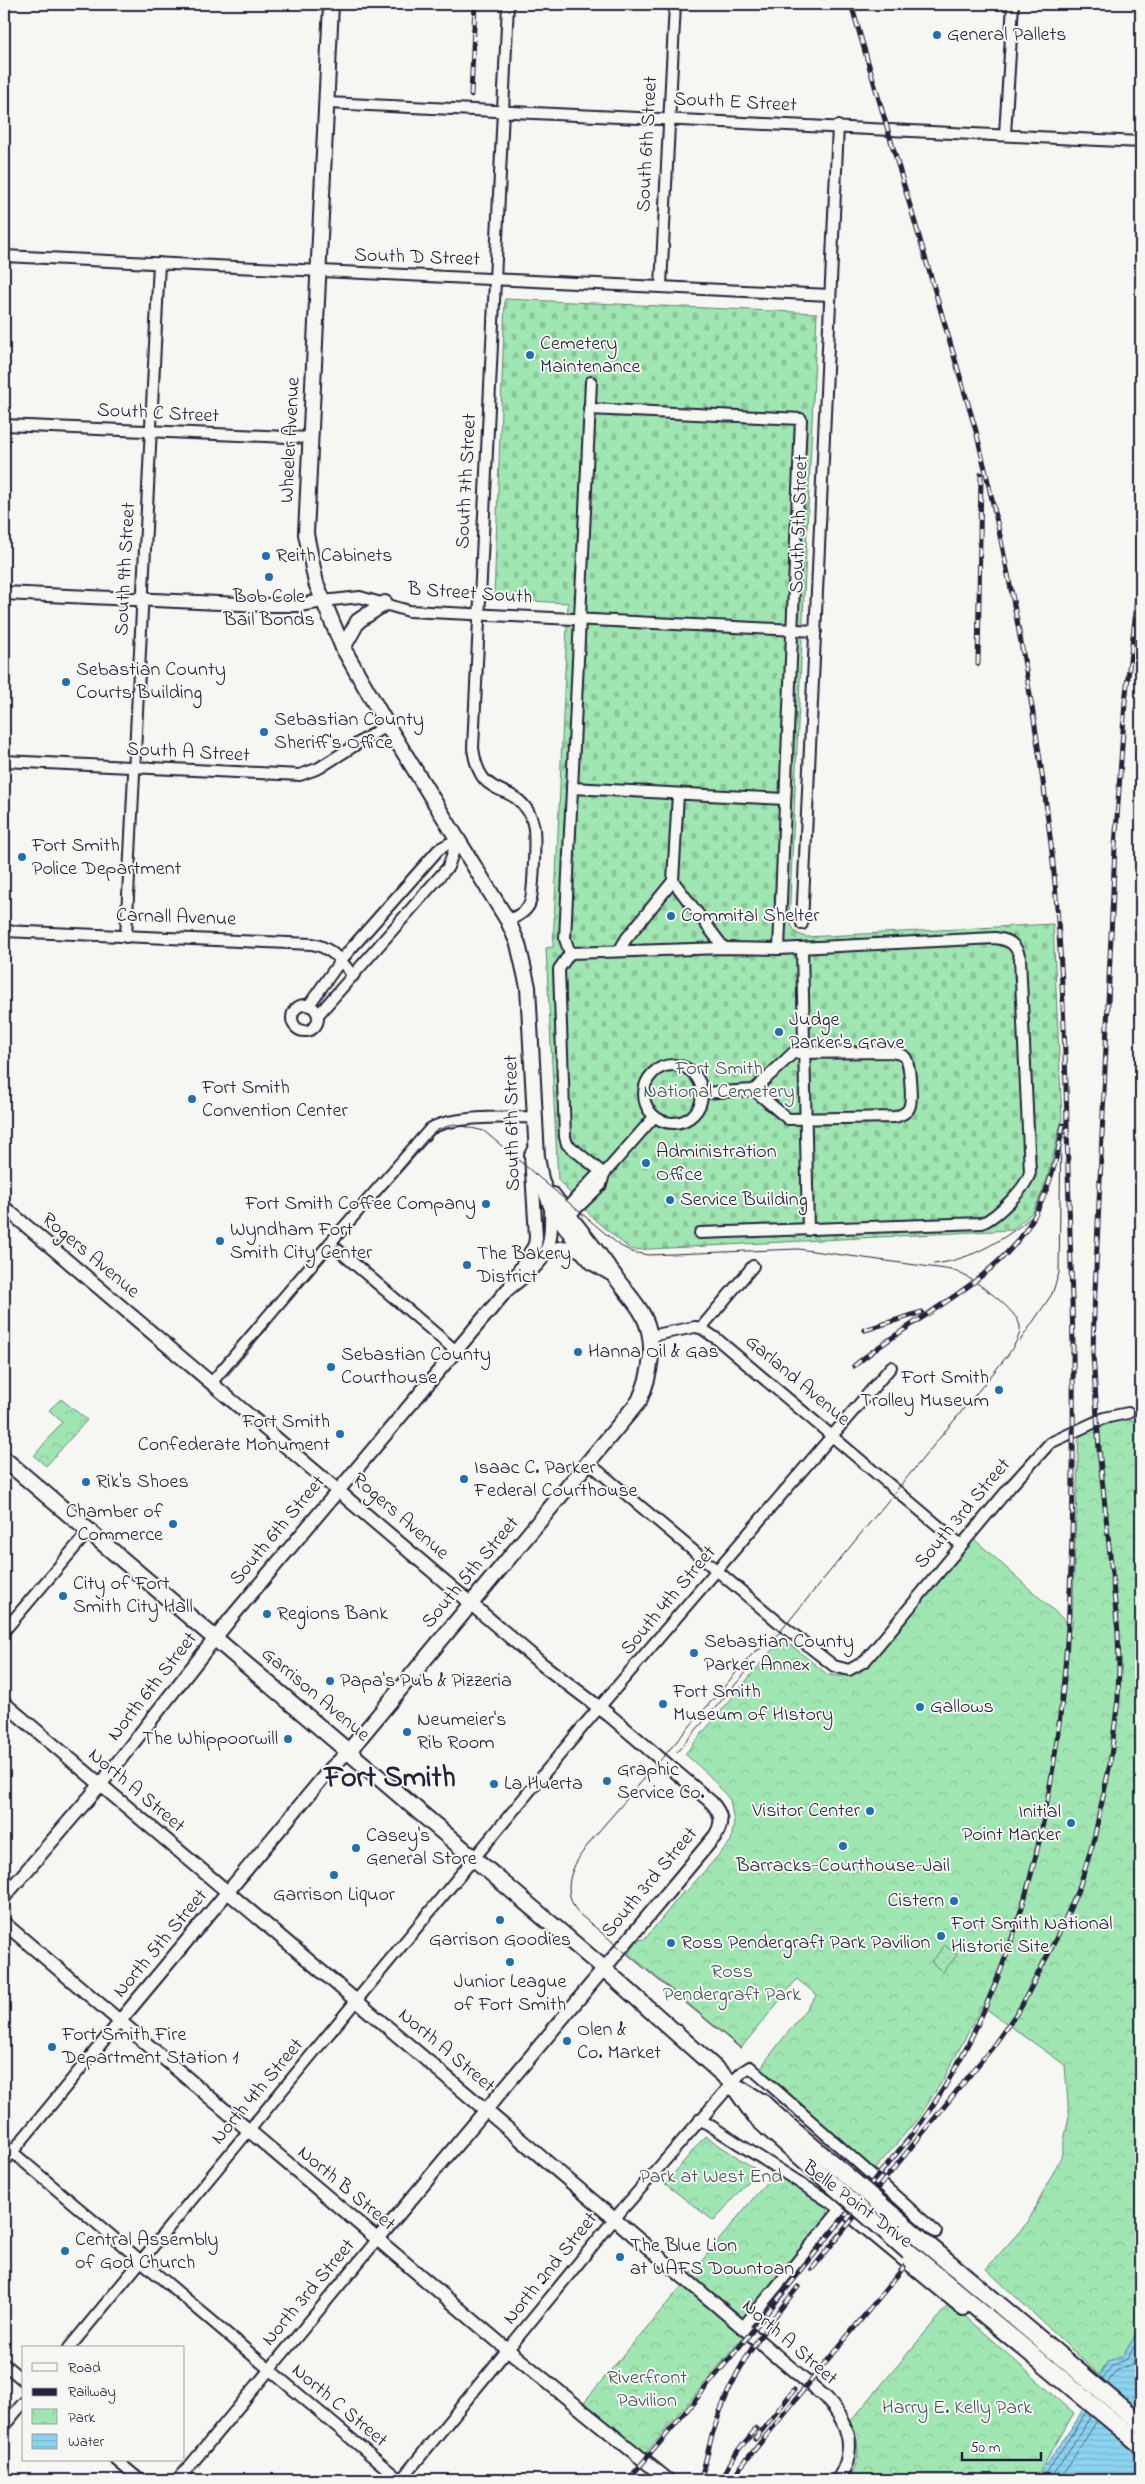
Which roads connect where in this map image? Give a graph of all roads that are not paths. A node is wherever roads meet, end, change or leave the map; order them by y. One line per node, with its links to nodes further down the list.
1 (331, 4): 5 (main road, Wheeler Avenue)
2 (508, 4): 6 (street, South 7th Street)
3 (675, 4): 7 (street, South 6th Street)
4 (1013, 4): 9 (street)
5 (327, 103): 6 (street, South E Street); 13 (main road, Wheeler Avenue)
6 (502, 110): 7 (street, South E Street); 14 (street, South 7th Street)
7 (670, 118): 8 (street, South E Street); 15 (street, South 6th Street)
8 (838, 126): 9 (street, South E Street); 16 (street, South 5th Street)
9 (1005, 134): 10 (street, South E Street)
10 (1141, 142)
11 (4, 256): 12 (street, South D Street)
12 (159, 263): 13 (street, South D Street); 20 (street, South 9th Street)
13 (320, 272): 14 (street, South D Street); 21 (main road, Wheeler Avenue)
14 (494, 279): 15 (street, South D Street); 26 (street, South 7th Street)
15 (661, 286): 16 (street, South D Street)
16 (830, 295): 29 (street, South 5th Street)
17 (591, 382): 18 (street)
18 (590, 409): 27 (street); 28 (street)
19 (4, 424): 20 (street, South C Street)
20 (150, 431): 21 (street, South C Street); 23 (street, South 9th Street)
21 (310, 438): 24 (main road, Wheeler Avenue)
22 (4, 593): 23 (street, B Street South)
23 (142, 599): 24 (street, B Street South); 33 (street, South 9th Street)
24 (323, 601): 25 (street, B Street South); 30 (main road, Wheeler Avenue)
25 (385, 603): 26 (street, B Street South); 30 (main road)
26 (478, 614): 27 (street, B Street South); 39 (street, South 7th Street)
27 (579, 620): 28 (street, B Street South); 34 (street)
28 (792, 630): 29 (street, B Street South); 36 (street)
29 (816, 631): 40 (street, South 5th Street)
30 (343, 648): 31 (main road, Wheeler Avenue)
31 (387, 725): 33 (street, South A Street); 37 (main road, Wheeler Avenue)
32 (4, 761): 33 (street, South A Street)
33 (134, 767): 42 (street, South 9th Street)
34 (572, 788): 35 (street); 47 (street)
35 (678, 794): 36 (street); 38 (street)
36 (785, 799): 45 (street)
37 (458, 840): 39 (main road); 48 (street); 49 (street)
38 (674, 881): 43 (street); 46 (street)
39 (508, 921): 56 (main road, South 6th Street)
40 (802, 924)
41 (4, 931): 42 (street, Carnall Avenue)
42 (126, 937): 48 (street, Carnall Avenue)
43 (724, 948): 45 (street); 46 (street)
44 (802, 948): 45 (street); 52 (street); 64 (street)
45 (779, 949)
46 (619, 951): 47 (street)
47 (570, 953): 59 (street)
48 (342, 960): 49 (street, Carnall Avenue); 50 (street)
49 (353, 976): 51 (street)
50 (309, 1005): 51 (street); 51 (street)
51 (318, 1015)
52 (804, 1053): 53 (street); 57 (street); 57 (street)
53 (754, 1090): 54 (street); 57 (street)
54 (702, 1093): 55 (street); 55 (street)
55 (654, 1117): 59 (street)
56 (536, 1118): 58 (main road, South 6th Street); 66 (street)
57 (806, 1120): 64 (street)
58 (538, 1144): 60 (main road); 61 (main road); 71 (street, South 6th Street)
59 (604, 1174): 63 (street)
60 (550, 1190): 61 (street, South 6th Street); 63 (main road)
61 (551, 1206): 63 (main road); 67 (street, South 6th Street)
62 (4, 1207): 76 (street, Rogers Avenue)
63 (567, 1217): 67 (street); 68 (main road); 70 (main road)
64 (808, 1230): 65 (street)
65 (700, 1232)
66 (330, 1243): 74 (street); 76 (street)
67 (547, 1252): 68 (street); 71 (street, South 6th Street)
68 (584, 1253): 70 (main road)
69 (753, 1266): 72 (street)
70 (614, 1275): 73 (main road)
71 (507, 1290): 74 (street, South 6th Street)
72 (701, 1328): 73 (street); 78 (street, Garland Avenue)
73 (650, 1336): 80 (main road, South 5th Street)
74 (456, 1351): 81 (street, South 6th Street)
75 (891, 1367): 78 (street, South 4th Street)
76 (212, 1382): 81 (street, Rogers Avenue)
77 (1128, 1413): 83 (street, South 3rd Street)
78 (832, 1436): 83 (street, Garland Avenue); 84 (street, South 4th Street)
79 (4, 1459): 82 (main road, Garrison Avenue)
80 (589, 1463): 84 (street); 85 (main road, South 5th Street)
81 (339, 1489): 85 (street, Rogers Avenue); 87 (street, South 6th Street)
82 (89, 1531): 86 (street); 87 (main road, Garrison Avenue)
83 (961, 1545): 84 (street, South 3rd Street)
84 (716, 1572): 89 (street, South 4th Street)
85 (470, 1603): 89 (street, Rogers Avenue); 90 (main road, South 5th Street)
86 (4, 1632)
87 (215, 1638): 90 (main road, Garrison Avenue); 91 (street, North 6th Street)
88 (4, 1703): 91 (street, North A Street)
89 (600, 1708): 92 (street, Rogers Avenue); 93 (street, South 4th Street)
90 (348, 1752): 93 (main road, Garrison Avenue); 94 (street, North 5th Street)
91 (100, 1785): 94 (street, North A Street); 95 (street, North 6th Street)
92 (721, 1820): 97 (street, South 3rd Street)
93 (474, 1858): 97 (main road, Garrison Avenue); 98 (street, North 4th Street)
94 (228, 1893): 98 (street, North A Street); 99 (street, North 5th Street)
95 (4, 1897)
96 (4, 1923): 99 (street, North B Street)
97 (603, 1968): 100 (main road, Garrison Avenue); 101 (street, North 3rd Street)
98 (356, 2000): 101 (street, North A Street); 104 (street, North 4th Street)
99 (119, 2022): 104 (street, North B Street); 105 (street, North 5th Street)
100 (732, 2084): 102 (street, North 2nd Street); 103 (highway, Garrison Avenue); 107 (street, North 2nd Street)
101 (486, 2110): 109 (street, North A Street); 111 (street, North 3rd Street)
102 (700, 2119): 108 (street, Belle Point Drive); 109 (street, North 2nd Street)
103 (773, 2123): 121 (highway, bridge); 123 (highway, bridge)
104 (248, 2131): 111 (street, North B Street); 112 (street, North 4th Street)
105 (8, 2148): 106 (street, North 5th Street); 112 (street, North C Street)
106 (4, 2162)
107 (869, 2174): 108 (street); 110 (street)
108 (841, 2209): 113 (street, Belle Point Drive); 114 (street)
109 (615, 2218): 114 (street, North A Street); 116 (street, North 2nd Street)
110 (936, 2232)
111 (377, 2240): 116 (street, North B Street); 118 (street, North 3rd Street)
112 (141, 2261): 115 (street, North 4th Street); 118 (street, North C Street)
113 (963, 2310)
114 (743, 2327): 129 (street, North A Street)
115 (71, 2346)
116 (508, 2350): 127 (street, North 2nd Street); 128 (street, North B Street)
117 (4, 2364): 119 (street)
118 (270, 2370): 126 (street, North 3rd Street); 127 (street, North C Street)
119 (22, 2379)
120 (22, 2404): 122 (street)
121 (1141, 2424)
122 (4, 2426)
123 (1141, 2445)
124 (118, 2462): 125 (street)
125 (140, 2480)
126 (178, 2480)
127 (400, 2480)
128 (668, 2480)
129 (838, 2480)

